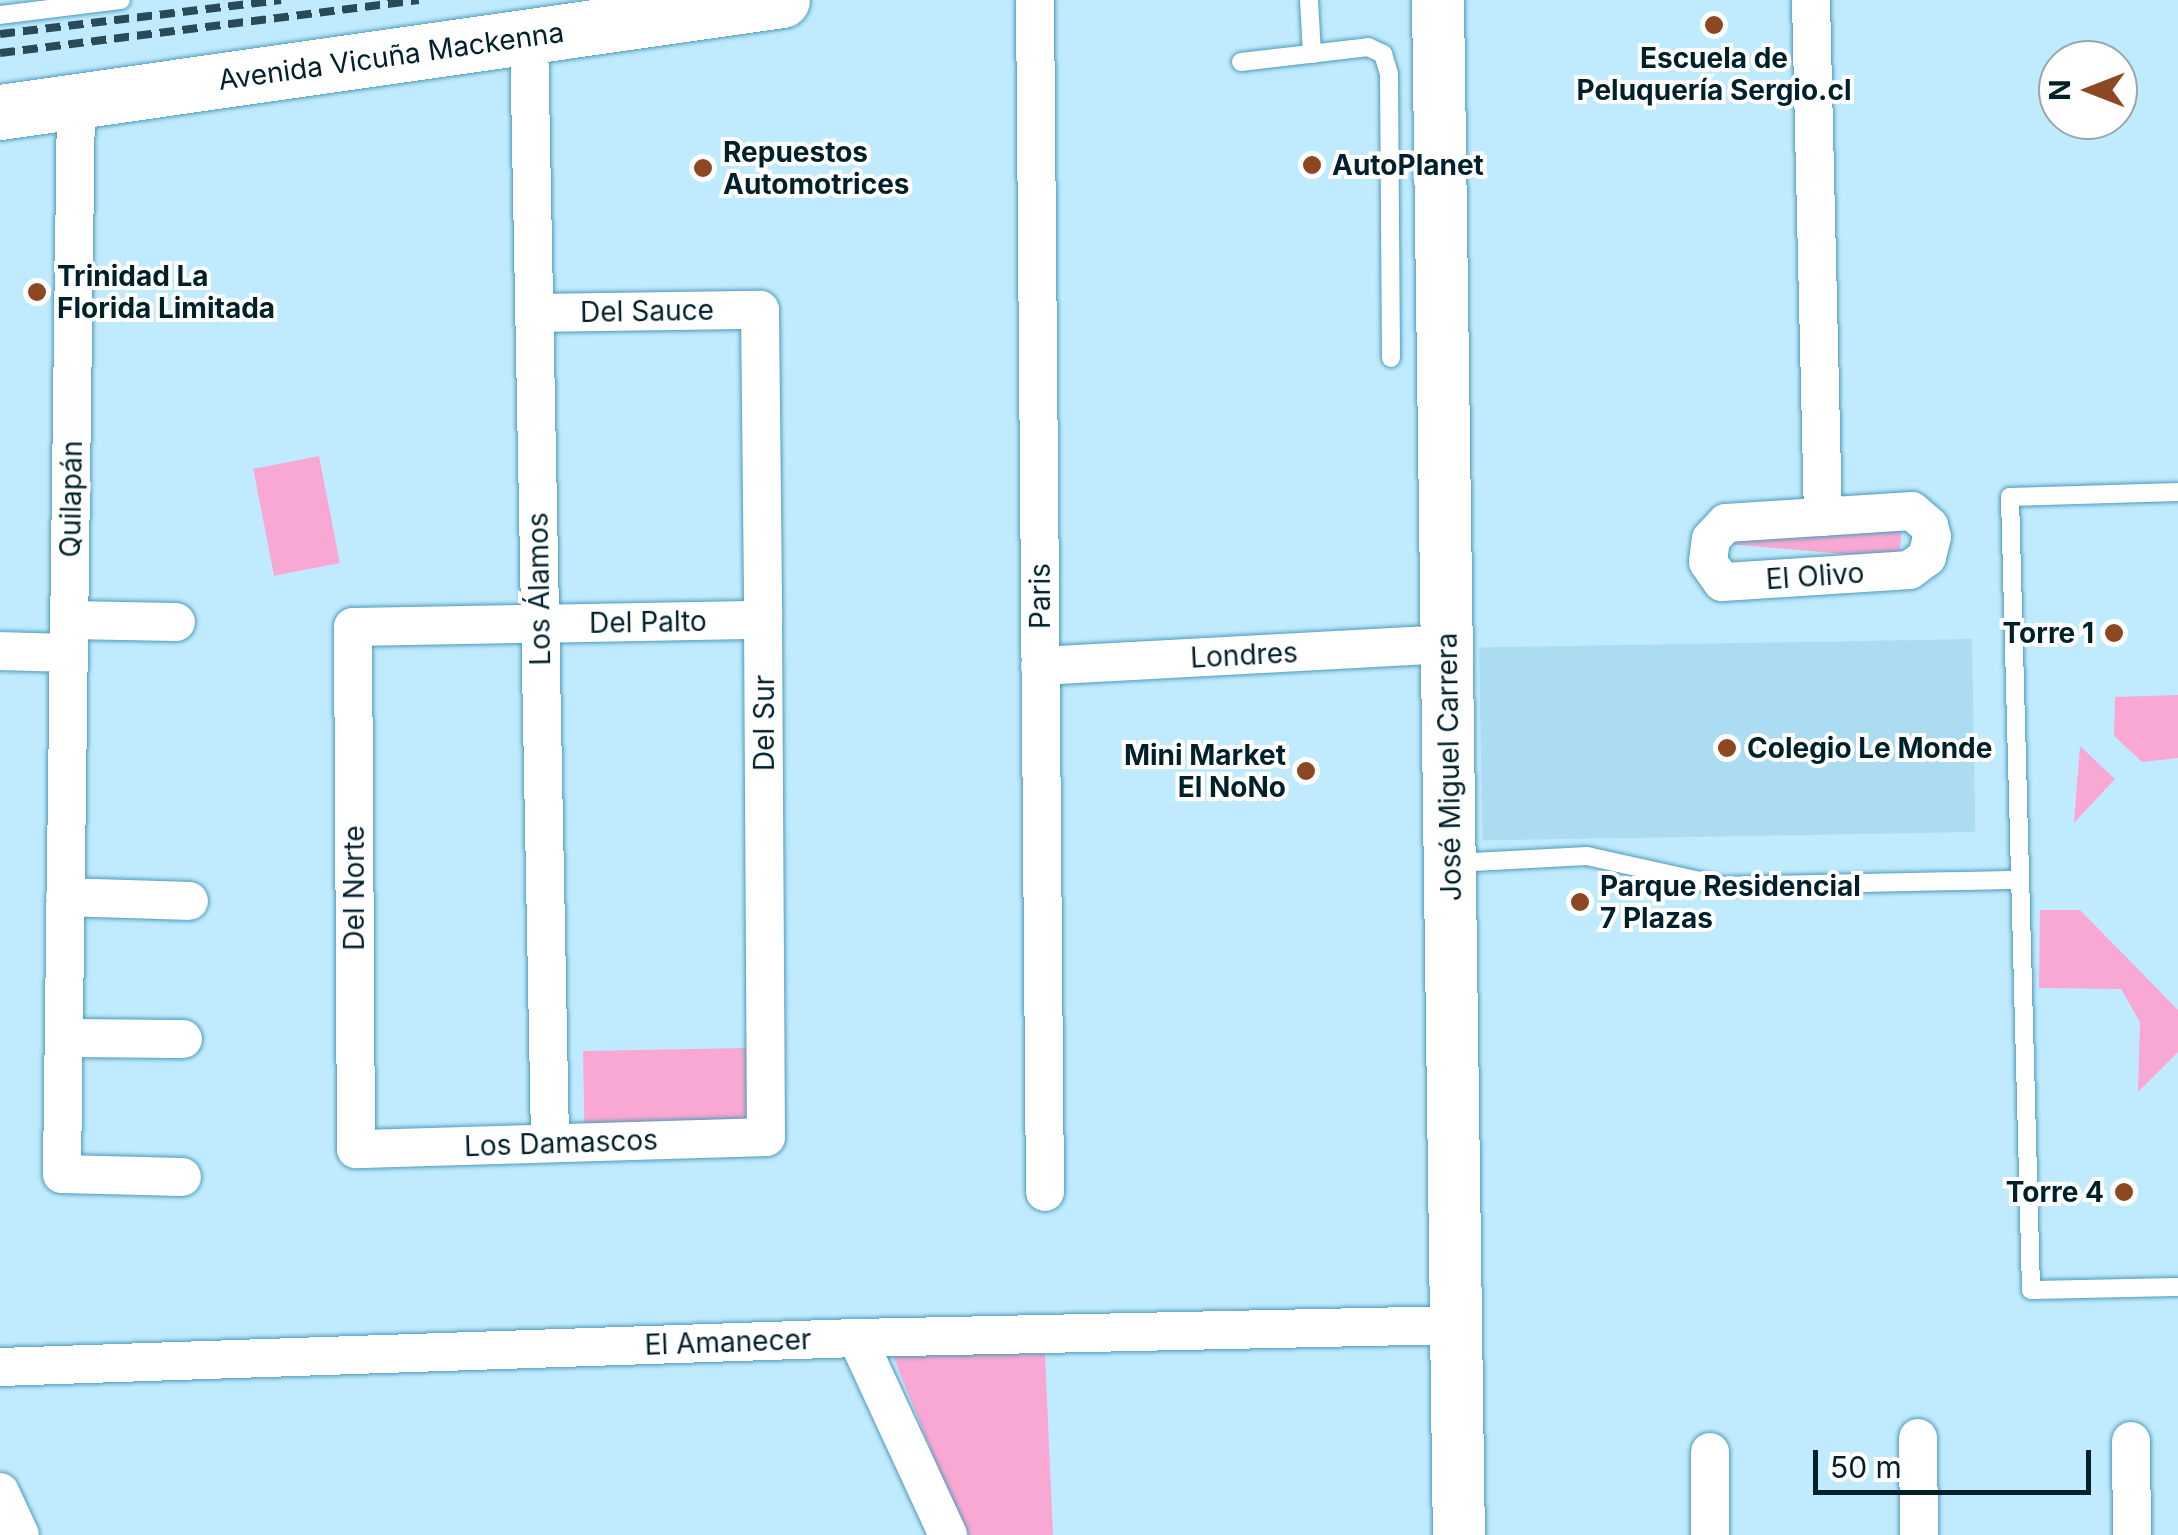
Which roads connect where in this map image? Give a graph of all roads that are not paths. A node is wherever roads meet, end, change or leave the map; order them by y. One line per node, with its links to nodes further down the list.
1 (121, 0): 7 (lane)
2 (782, 0): 8 (main road, Avenida Vicuña Mackenna)
3 (1035, 0): 25 (street, Paris)
4 (1308, 0): 9 (lane)
5 (1438, 0): 23 (street, José Miguel Carrera)
6 (1811, 0): 17 (street)
7 (0, 14)
8 (529, 36): 11 (main road, Avenida Vicuña Mackenna); 14 (street, Los Álamos)
9 (1312, 54): 10 (lane); 15 (lane)
10 (1241, 62)
11 (76, 101): 12 (main road, Avenida Vicuña Mackenna); 22 (street, Quilapán)
12 (0, 112)
13 (760, 310): 14 (street, Del Sauce); 18 (street, Del Sur)
14 (534, 313): 20 (street, Los Álamos)
15 (1391, 358)
16 (2178, 492): 27 (lane)
17 (1823, 517): 17 (street, El Olivo)
18 (763, 620): 20 (street, Del Palto); 32 (street, Del Sur)
19 (176, 622): 22 (street)
20 (540, 624): 21 (street, Del Palto); 33 (street, Los Álamos)
21 (352, 627): 34 (street, Del Norte)
22 (69, 637): 24 (street); 28 (street, Quilapán)
23 (1447, 644): 25 (street, Londres); 26 (street, José Miguel Carrera)
24 (0, 651)
25 (1040, 666): 36 (street, Paris)
26 (1450, 864): 27 (lane); 38 (street, José Miguel Carrera)
27 (2020, 880): 37 (lane)
28 (66, 896): 29 (street); 30 (street, Quilapán)
29 (189, 901)
30 (64, 1038): 31 (street); 35 (street, Quilapán)
31 (183, 1039)
32 (766, 1136): 33 (street, Los Damascos)
33 (550, 1143): 34 (street, Los Damascos)
34 (356, 1149)
35 (182, 1177)
36 (1045, 1192)
37 (2178, 1286)
38 (1456, 1326): 39 (street, El Amanecer); 47 (street, José Miguel Carrera)
39 (857, 1338): 40 (street, El Amanecer); 46 (street)
40 (0, 1367)
41 (1918, 1438): 49 (street)
42 (2131, 1441): 50 (street)
43 (1710, 1452): 48 (street)
44 (0, 1492): 45 (street)
45 (20, 1535)
46 (948, 1535)
47 (1460, 1535)
48 (1710, 1535)
49 (1919, 1535)
50 (2132, 1535)

